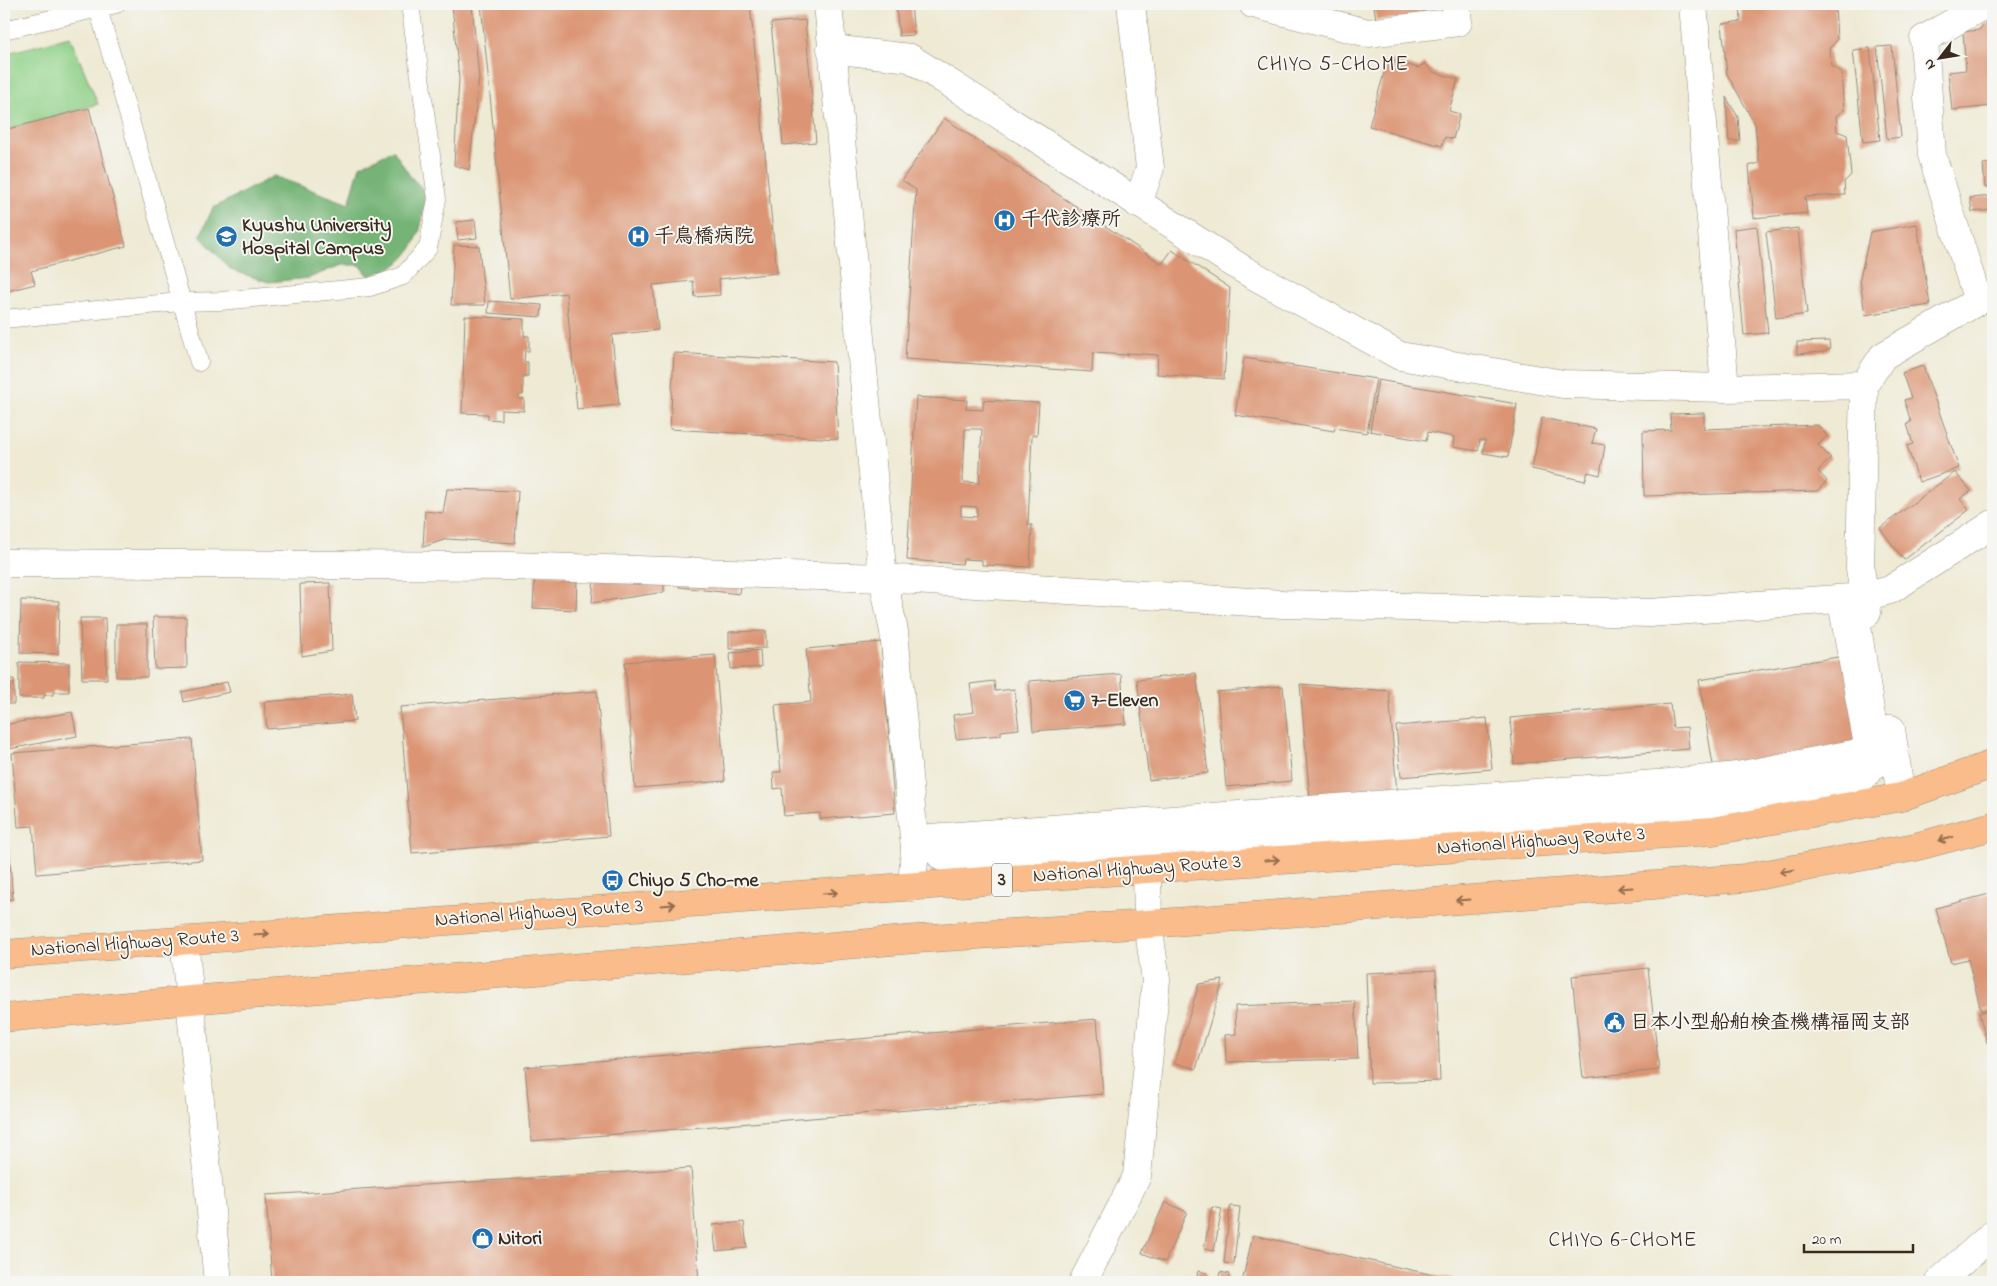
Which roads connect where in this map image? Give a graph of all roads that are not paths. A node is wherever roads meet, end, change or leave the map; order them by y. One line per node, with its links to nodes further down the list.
1 (116, 4): 9 (lane)
2 (410, 4): 14 (lane)
3 (828, 4): 11 (street)
4 (1131, 4): 12 (street)
5 (1253, 4): 6 (street)
6 (1456, 4)
7 (1693, 4): 18 (street)
8 (1986, 4): 13 (street)
9 (98, 8): 10 (lane); 14 (lane)
10 (4, 30)
11 (831, 48): 12 (street); 21 (street)
12 (1138, 204): 18 (street)
13 (1986, 299): 17 (street)
14 (180, 302): 15 (lane); 16 (lane)
15 (4, 319)
16 (199, 362)
17 (1864, 385): 18 (street); 22 (street)
18 (1724, 388)
19 (1993, 524): 22 (street)
20 (4, 563): 21 (street)
21 (882, 578): 22 (street); 28 (street)
22 (1864, 597): 24 (street)
23 (1993, 764): 24 (highway, National Highway Route 3 / 3)
24 (1901, 797): 27 (highway, National Highway Route 3 / 3, one-way to 24)
25 (1993, 826): 29 (highway, one-way to 29)
26 (931, 838): 26 (street)
27 (1147, 869): 28 (highway, National Highway Route 3 / 3); 29 (street)
28 (912, 888): 30 (highway, National Highway Route 3 / 3, one-way to 28)
29 (1148, 924): 32 (highway); 36 (street)
30 (184, 940): 31 (highway, National Highway Route 3 / 3); 32 (street)
31 (4, 954)
32 (191, 1000): 33 (highway); 35 (street)
33 (4, 1018)
34 (1993, 1234): 37 (street)
35 (218, 1282)
36 (1083, 1282)
37 (1939, 1282)

